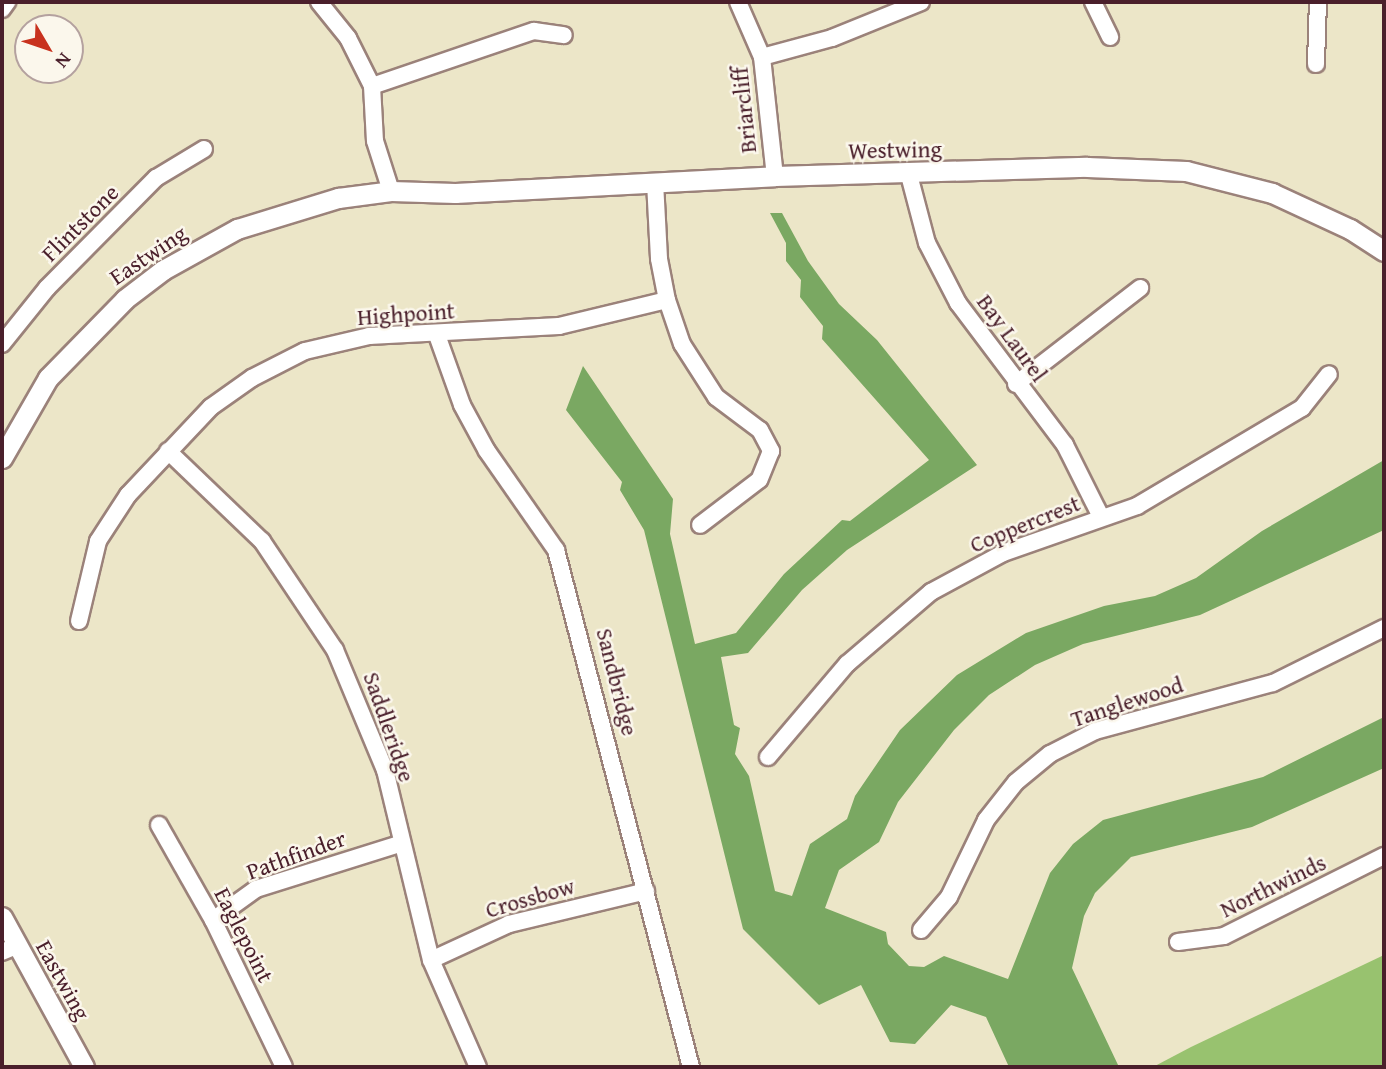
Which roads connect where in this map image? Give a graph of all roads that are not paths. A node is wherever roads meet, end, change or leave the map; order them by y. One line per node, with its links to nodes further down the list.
1 (7, 2): 7 (street)
2 (319, 2): 12 (street)
3 (738, 2): 10 (street, Briarcliff)
4 (921, 2): 10 (street)
5 (1093, 2): 9 (street)
6 (1318, 2): 11 (street)
7 (2, 9)
8 (564, 35): 12 (street)
9 (1110, 37)
10 (762, 57): 15 (street, Briarcliff)
11 (1316, 64)
12 (372, 86): 17 (street)
13 (204, 149): 22 (street, Flintstone)
14 (909, 175): 15 (street, Westwing); 18 (street, Westwing); 24 (street, Bay Laurel)
15 (775, 176): 16 (street, Westwing)
16 (655, 182): 17 (street, Westwing); 20 (street)
17 (391, 191): 26 (street, Eastwing)
18 (1384, 251)
19 (1140, 288): 24 (street)
20 (667, 300): 21 (street, Highpoint); 28 (street)
21 (437, 335): 25 (street, Highpoint); 35 (street, Sandbridge)
22 (2, 344)
23 (1329, 374): 27 (street, Coppercrest)
24 (1016, 384): 27 (street, Bay Laurel)
25 (168, 451): 29 (street, Highpoint); 33 (street, Saddleridge)
26 (2, 458)
27 (1101, 517): 31 (street, Coppercrest)
28 (700, 525)
29 (79, 621)
30 (1384, 628): 38 (street, Tanglewood)
31 (768, 757)
32 (159, 825): 37 (street, Eaglepoint)
33 (400, 844): 37 (street, Pathfinder); 41 (street, Saddleridge)
34 (1384, 856): 39 (street, Northwinds)
35 (646, 891): 41 (street, Crossbow); 45 (street, Sandbridge)
36 (2, 917): 40 (street, Eastwing)
37 (213, 920): 43 (street, Eaglepoint)
38 (921, 930)
39 (1178, 942)
40 (9, 949): 42 (street, Eastwing)
41 (431, 960): 44 (street, Saddleridge)
42 (84, 1067)
43 (284, 1067)
44 (478, 1067)
45 (691, 1067)

